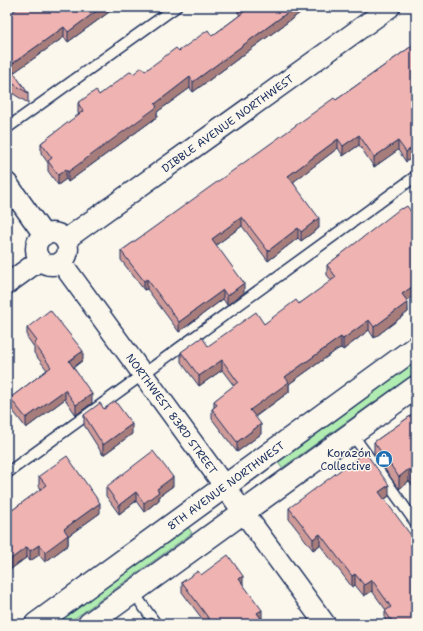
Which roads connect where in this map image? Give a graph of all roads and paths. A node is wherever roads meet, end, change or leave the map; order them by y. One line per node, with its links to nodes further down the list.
1 (176, 7): 3 (lane)
2 (390, 7): 7 (street, DIBBLE AVENUE NORTHWEST)
3 (7, 128)
4 (416, 176): 12 (lane)
5 (7, 183): 6 (street)
6 (44, 235): 7 (street); 8 (street)
7 (65, 240): 9 (street)
8 (40, 260): 9 (street); 10 (street)
9 (61, 262): 12 (street, NORTHWEST 83RD STREET)
10 (7, 284)
11 (416, 347): 16 (main road, 8TH AVENUE NORTHWEST)
12 (144, 374): 15 (lane); 16 (street, NORTHWEST 83RD STREET)
13 (416, 387): 14 (main road)
14 (352, 434): 17 (main road); 18 (lane)
15 (7, 473)
16 (225, 486): 17 (street, NORTHWEST 83RD STREET); 20 (main road, 8TH AVENUE NORTHWEST)
17 (244, 512): 19 (main road); 23 (street, NORTHWEST 83RD STREET)
18 (416, 523)
19 (133, 592): 21 (main road); 22 (lane)
20 (36, 624)
21 (89, 624)
22 (156, 624)
23 (326, 624)

